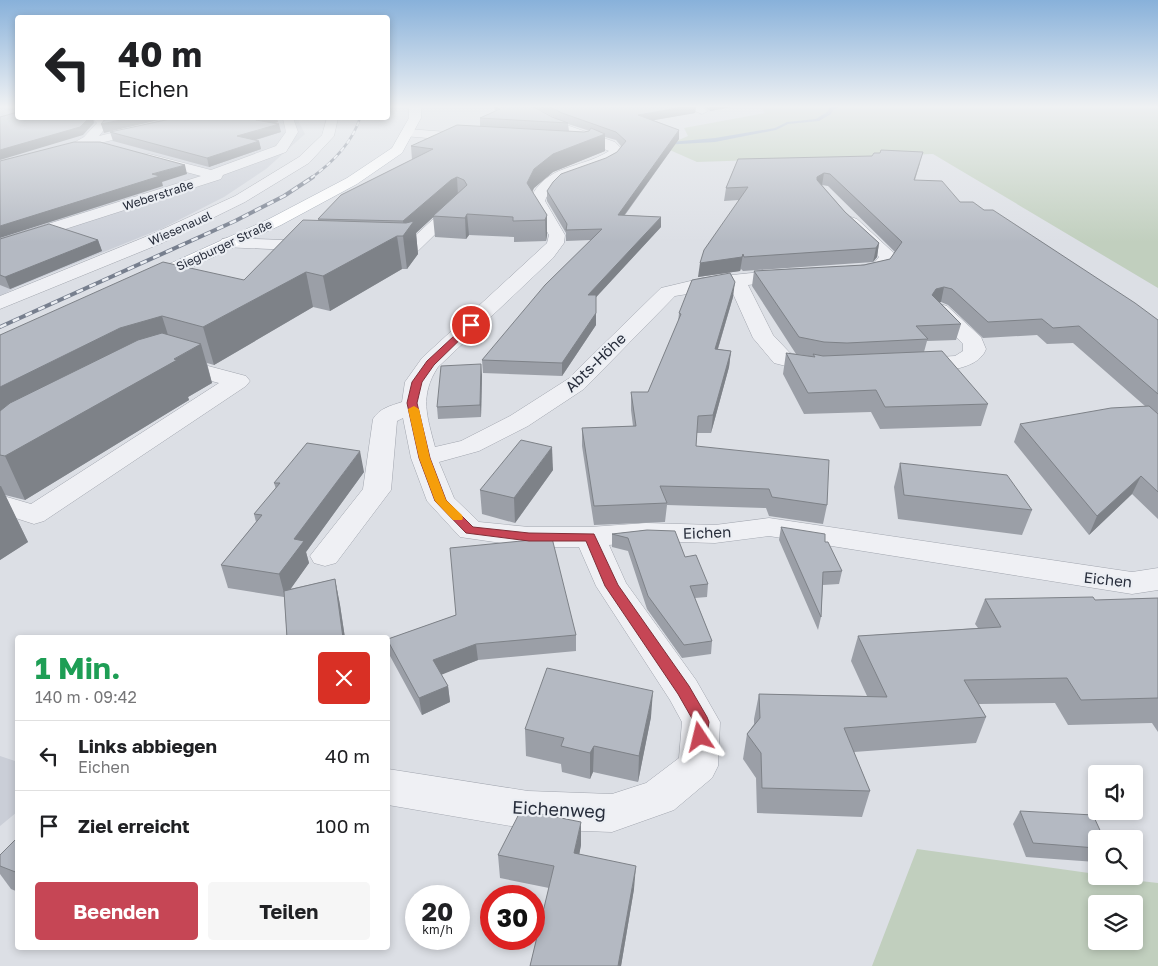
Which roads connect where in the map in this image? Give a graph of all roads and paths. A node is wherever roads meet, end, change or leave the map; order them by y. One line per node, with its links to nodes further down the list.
1 (275, 151): 6 (street)
2 (313, 151): 17 (street, Wiesenauel)
3 (395, 151): 9 (main road, Siegburger Straße)
4 (617, 151): 22 (street, Eichen)
5 (136, 154): 6 (street, Weberstraße)
6 (211, 175): 10 (street, Weberstraße)
7 (459, 203): 12 (street)
8 (839, 210): 13 (street)
9 (228, 243): 11 (street); 16 (main road, Siegburger Straße)
10 (0, 245)
11 (334, 247)
12 (362, 248)
13 (834, 273)
14 (808, 274): 15 (street, Abts-Höhe)
15 (736, 280): 20 (street); 23 (street, Abts-Höhe)
16 (133, 287)
17 (0, 303)
18 (940, 310): 19 (street)
19 (894, 365)
20 (838, 367)
21 (150, 370): 24 (street)
22 (413, 406): 23 (street, Eichen); 26 (street)
23 (424, 458): 25 (street, Eichen)
24 (0, 504)
25 (590, 537): 27 (street, Eichen); 28 (street, Eichenweg)
26 (325, 556)
27 (1158, 579)
28 (390, 787)

